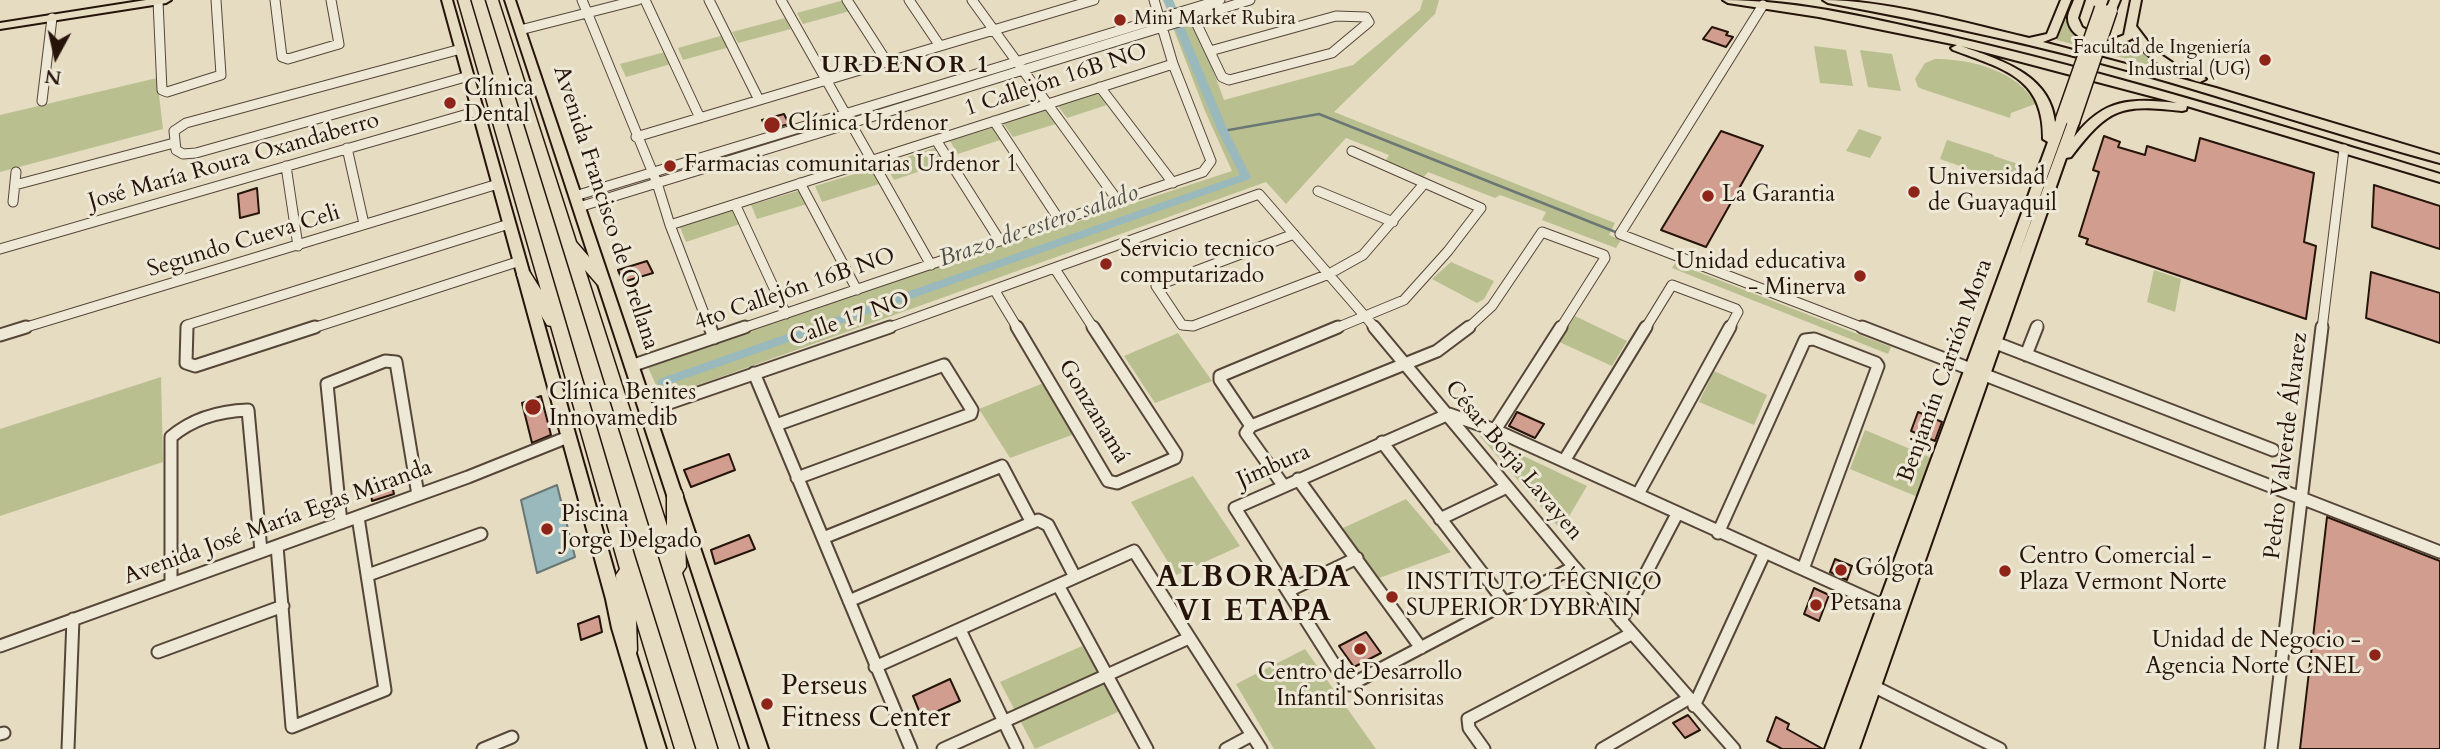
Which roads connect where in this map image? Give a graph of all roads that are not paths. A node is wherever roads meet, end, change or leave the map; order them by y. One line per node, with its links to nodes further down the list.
1 (111, 0): 32 (main road)
2 (216, 0): 26 (street)
3 (275, 0): 4 (street)
4 (331, 0)
5 (464, 0): 107 (highway)
6 (492, 0): 91 (highway, Avenida Francisco de Orellana)
7 (510, 0): 37 (main road, Avenida Francisco de Orellana)
8 (582, 0): 30 (street)
9 (638, 0): 30 (street)
10 (645, 0): 57 (street)
11 (709, 0): 51 (street)
12 (780, 0): 49 (street)
13 (847, 0): 45 (street)
14 (909, 0): 42 (street)
15 (972, 0): 38 (street)
16 (1094, 0): 38 (street)
17 (1154, 0): 34 (street)
18 (1220, 0): 31 (street)
19 (1250, 0): 31 (street)
20 (1728, 0): 28 (main road)
21 (1828, 0): 40 (main road)
22 (1857, 0): 40 (main road)
23 (2066, 0): 41 (main road)
24 (2079, 0): 36 (main road)
25 (2136, 0): 36 (main road)
26 (162, 1): 33 (main road)
27 (448, 1): 43 (main road)
28 (1763, 5): 39 (main road); 112 (street)
29 (2108, 5): 69 (main road, Benjamín Carrión Mora, bridge)
30 (587, 13): 37 (street); 60 (street)
31 (1190, 13): 34 (street); 44 (street)
32 (0, 17)
33 (52, 18): 35 (main road); 52 (street)
34 (1165, 20): 46 (street); 47 (street)
35 (0, 26)
36 (2132, 27): 55 (main road)
37 (520, 30): 81 (main road, Avenida Francisco de Orellana)
38 (994, 30): 42 (street); 47 (street)
39 (1908, 30): 56 (main road); 69 (main road)
40 (2009, 37): 41 (main road)
41 (2022, 40): 55 (main road)
42 (940, 46): 45 (street)
43 (461, 49): 48 (main road); 62 (street)
44 (1210, 51): 44 (street)
45 (887, 62): 49 (street)
46 (1173, 64): 50 (street, 1 Callejón 16B NO); 75 (street, 4to Callejón 16B NO)
47 (1020, 66): 53 (street); 58 (street)
48 (469, 76): 54 (main road); 62 (street)
49 (826, 80): 51 (street); 58 (street)
50 (1100, 88): 53 (street, 1 Callejón 16B NO); 75 (street)
51 (759, 100): 57 (street)
52 (42, 102)
53 (1048, 104): 59 (street, 1 Callejón 16B NO); 82 (street)
54 (478, 111): 63 (street, José María Roura Oxandaberro); 76 (main road)
55 (2281, 111): 66 (main road)
56 (2229, 114): 64 (main road); 69 (main road)
57 (700, 118): 60 (street)
58 (848, 119): 67 (street); 71 (street); 73 (street)
59 (994, 121): 61 (street, 1 Callejón 16B NO); 85 (street)
60 (636, 137): 71 (street)
61 (936, 140): 67 (street, 1 Callejón 16B NO); 92 (street)
62 (174, 143): 77 (street)
63 (347, 148): 68 (street, José María Roura Oxandaberro); 88 (street)
64 (2344, 149): 72 (main road); 130 (street, Pedro Valverde Álvarez)
65 (1352, 152): 78 (street)
66 (2440, 159)
67 (872, 160): 74 (street, 1 Callejón 16B NO); 95 (street)
68 (286, 166): 93 (street); 94 (street, José María Roura Oxandaberro)
69 (2050, 167): 108 (main road, Benjamín Carrión Mora); 112 (main road, Benjamín Carrión Mora)
70 (16, 172): 77 (street)
71 (652, 173): 73 (street); 81 (street)
72 (2440, 178)
73 (657, 183): 81 (street); 89 (street)
74 (800, 183): 84 (street, 1 Callejón 16B NO); 100 (street)
75 (1172, 183): 82 (street, 4to Callejón 16B NO)
76 (498, 184): 87 (main road); 88 (street, Segundo Cueva Celi)
77 (15, 185): 83 (street)
78 (1423, 185): 86 (street); 103 (street)
79 (1318, 191): 86 (street)
80 (1263, 196): 90 (street, César Borja Lavayen); 97 (street, Calle 17 NO)
81 (577, 201): 99 (main road, Avenida Francisco de Orellana)
82 (1118, 201): 85 (street, 4to Callejón 16B NO)
83 (13, 202)
84 (735, 204): 89 (street, 1 Callejón 16B NO); 102 (street)
85 (1060, 221): 92 (street, 4to Callejón 16B NO)
86 (1393, 222): 98 (street)
87 (509, 224): 96 (main road); 96 (street)
88 (364, 225): 93 (street, Segundo Cueva Celi)
89 (670, 225): 106 (street)
90 (1294, 234): 98 (street, César Borja Lavayen); 98 (street)
91 (567, 241): 99 (highway); 151 (highway, Avenida Francisco de Orellana)
92 (1000, 241): 95 (street, 4to Callejón 16B NO)
93 (298, 246): 105 (street, Segundo Cueva Celi)
94 (0, 249)
95 (931, 265): 100 (street, 4to Callejón 16B NO)
96 (522, 268): 107 (highway); 119 (main road)
97 (1055, 269): 101 (street, Calle 17 NO); 101 (street, Gonzanamá)
98 (1329, 274): 103 (street, César Borja Lavayen)
99 (603, 281): 111 (main road, Avenida Francisco de Orellana)
100 (857, 290): 102 (street, 4to Callejón 16B NO)
101 (995, 291): 113 (street, Calle 17 NO)
102 (786, 314): 106 (street, 4to Callejón 16B NO)
103 (1364, 317): 110 (street, César Borja Lavayen); 117 (street)
104 (2038, 325): 109 (street)
105 (0, 335)
106 (714, 338): 111 (street, 4to Callejón 16B NO)
107 (563, 339): 143 (highway)
108 (1996, 343): 109 (street); 112 (main road, Benjamín Carrión Mora)
109 (2026, 355): 121 (street)
110 (1404, 364): 115 (street, César Borja Lavayen); 117 (street); 118 (street)
111 (631, 366): 114 (main road, Avenida Francisco de Orellana)
112 (1979, 372): 130 (street); 156 (main road, Benjamín Carrión Mora); 168 (main road, Benjamín Carrión Mora)
113 (754, 373): 114 (street, Calle 17 NO); 116 (street)
114 (646, 411): 129 (main road, Avenida Francisco de Orellana)
115 (1449, 414): 118 (street); 120 (street, Jimbura); 126 (street, César Borja Lavayen)
116 (776, 425): 123 (street); 123 (street)
117 (1251, 426): 125 (street)
118 (1495, 430): 122 (street)
119 (568, 437): 128 (street, Avenida José María Egas Miranda); 164 (main road)
120 (1382, 442): 124 (street, Jimbura); 133 (street)
121 (2273, 450)
122 (1564, 461): 127 (street); 127 (street)
123 (797, 478): 138 (street)
124 (1298, 479): 125 (street, Jimbura); 144 (street)
125 (1283, 485): 152 (street, Jimbura)
126 (1507, 487): 133 (street); 145 (street, César Borja Lavayen)
127 (1638, 494): 131 (street)
128 (418, 495): 132 (street, Avenida José María Egas Miranda); 135 (street)
129 (675, 495): 151 (highway); 178 (main road, Avenida Francisco de Orellana)
130 (2301, 499): 141 (street); 191 (street, Pedro Valverde Álvarez)
131 (1677, 514): 136 (street); 158 (street)
132 (358, 516): 135 (street, Avenida José María Egas Miranda); 147 (street)
133 (1440, 519): 154 (street)
134 (1031, 521): 138 (street); 148 (street); 153 (street)
135 (341, 523): 139 (street, Avenida José María Egas Miranda)
136 (1718, 533): 142 (street); 146 (street)
137 (481, 534): 147 (street)
138 (823, 538): 153 (street)
139 (277, 546): 140 (street, Avenida José María Egas Miranda); 155 (street)
140 (261, 551): 149 (street, Avenida José María Egas Miranda); 149 (street)
141 (2440, 552)
142 (1764, 554): 146 (street); 169 (street)
143 (625, 555): 164 (highway); 176 (highway)
144 (1357, 558): 152 (street); 163 (street)
145 (1574, 567): 154 (street, Jimbura); 158 (street, César Borja Lavayen)
146 (1803, 569): 156 (street)
147 (368, 575): 155 (street)
148 (1075, 577): 150 (street); 161 (street)
149 (171, 584): 157 (street, Avenida José María Egas Miranda)
150 (1058, 585): 159 (street); 167 (street)
151 (678, 587): 177 (highway, Avenida Francisco de Orellana)
152 (1288, 591): 163 (street, Jimbura)
153 (849, 601): 166 (street)
154 (1506, 604): 163 (street, Jimbura)
155 (283, 606): 165 (street)
156 (1884, 606): 188 (main road, Benjamín Carrión Mora)
157 (72, 619): 162 (street, Avenida José María Egas Miranda); 173 (street)
158 (1621, 621): 160 (street, César Borja Lavayen)
159 (960, 630): 166 (street); 170 (street)
160 (1631, 634): 169 (street, César Borja Lavayen); 185 (street)
161 (1189, 638): 167 (street); 171 (street)
162 (0, 646)
163 (1421, 649)
164 (628, 650): 175 (main road)
165 (158, 652)
166 (875, 667): 179 (street)
167 (1107, 675): 170 (street); 182 (street)
168 (1872, 686): 189 (main road, Benjamín Carrión Mora); 190 (street)
169 (1691, 703): 186 (street); 187 (street, César Borja Lavayen)
170 (1004, 722): 180 (street); 181 (street)
171 (1252, 735): 183 (street); 184 (street)
172 (512, 737): 174 (street)
173 (68, 749)
174 (483, 749)
175 (657, 749)
176 (685, 749)
177 (729, 749)
178 (760, 749)
179 (911, 749)
180 (943, 749)
181 (1017, 749)
182 (1147, 749)
183 (1226, 749)
184 (1261, 749)
185 (1483, 749)
186 (1602, 749)
187 (1734, 749)
188 (1834, 749)
189 (1850, 749)
190 (2000, 749)
191 (2270, 749)

